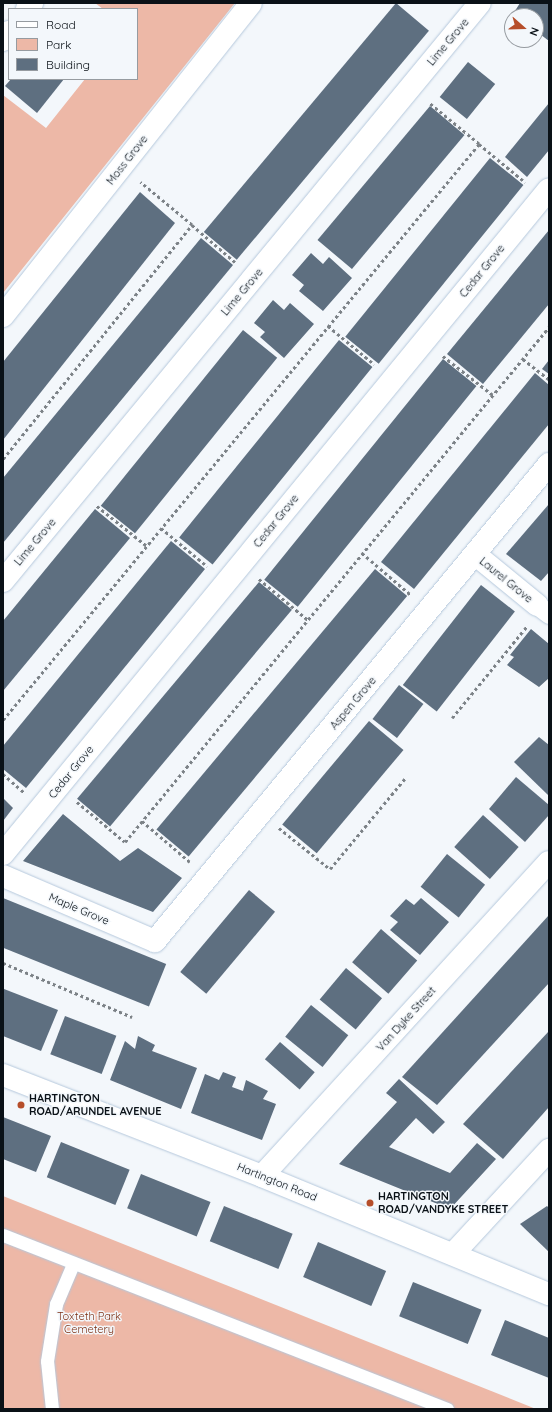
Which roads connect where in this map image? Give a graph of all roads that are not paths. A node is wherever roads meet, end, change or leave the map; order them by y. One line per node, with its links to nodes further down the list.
1 (251, 3): 4 (street, Moss Grove)
2 (480, 3): 7 (street, Lime Grove)
3 (546, 192): 9 (street, Cedar Grove)
4 (3, 316)
5 (549, 464): 6 (street, Aspen Grove)
6 (476, 555): 8 (street, Laurel Grove); 12 (street, Aspen Grove)
7 (3, 581)
8 (543, 609)
9 (3, 854)
10 (549, 862): 15 (street, Van Dyke Street)
11 (3, 876): 12 (street, Maple Grove)
12 (155, 941)
13 (3, 1075): 15 (street, Hartington Road)
14 (549, 1150): 17 (street)
15 (262, 1176): 17 (street, Hartington Road)
16 (3, 1235): 18 (lane)
17 (453, 1254): 19 (street, Hartington Road)
18 (73, 1264): 20 (lane); 21 (lane)
19 (549, 1294)
20 (52, 1409)
21 (447, 1409)

